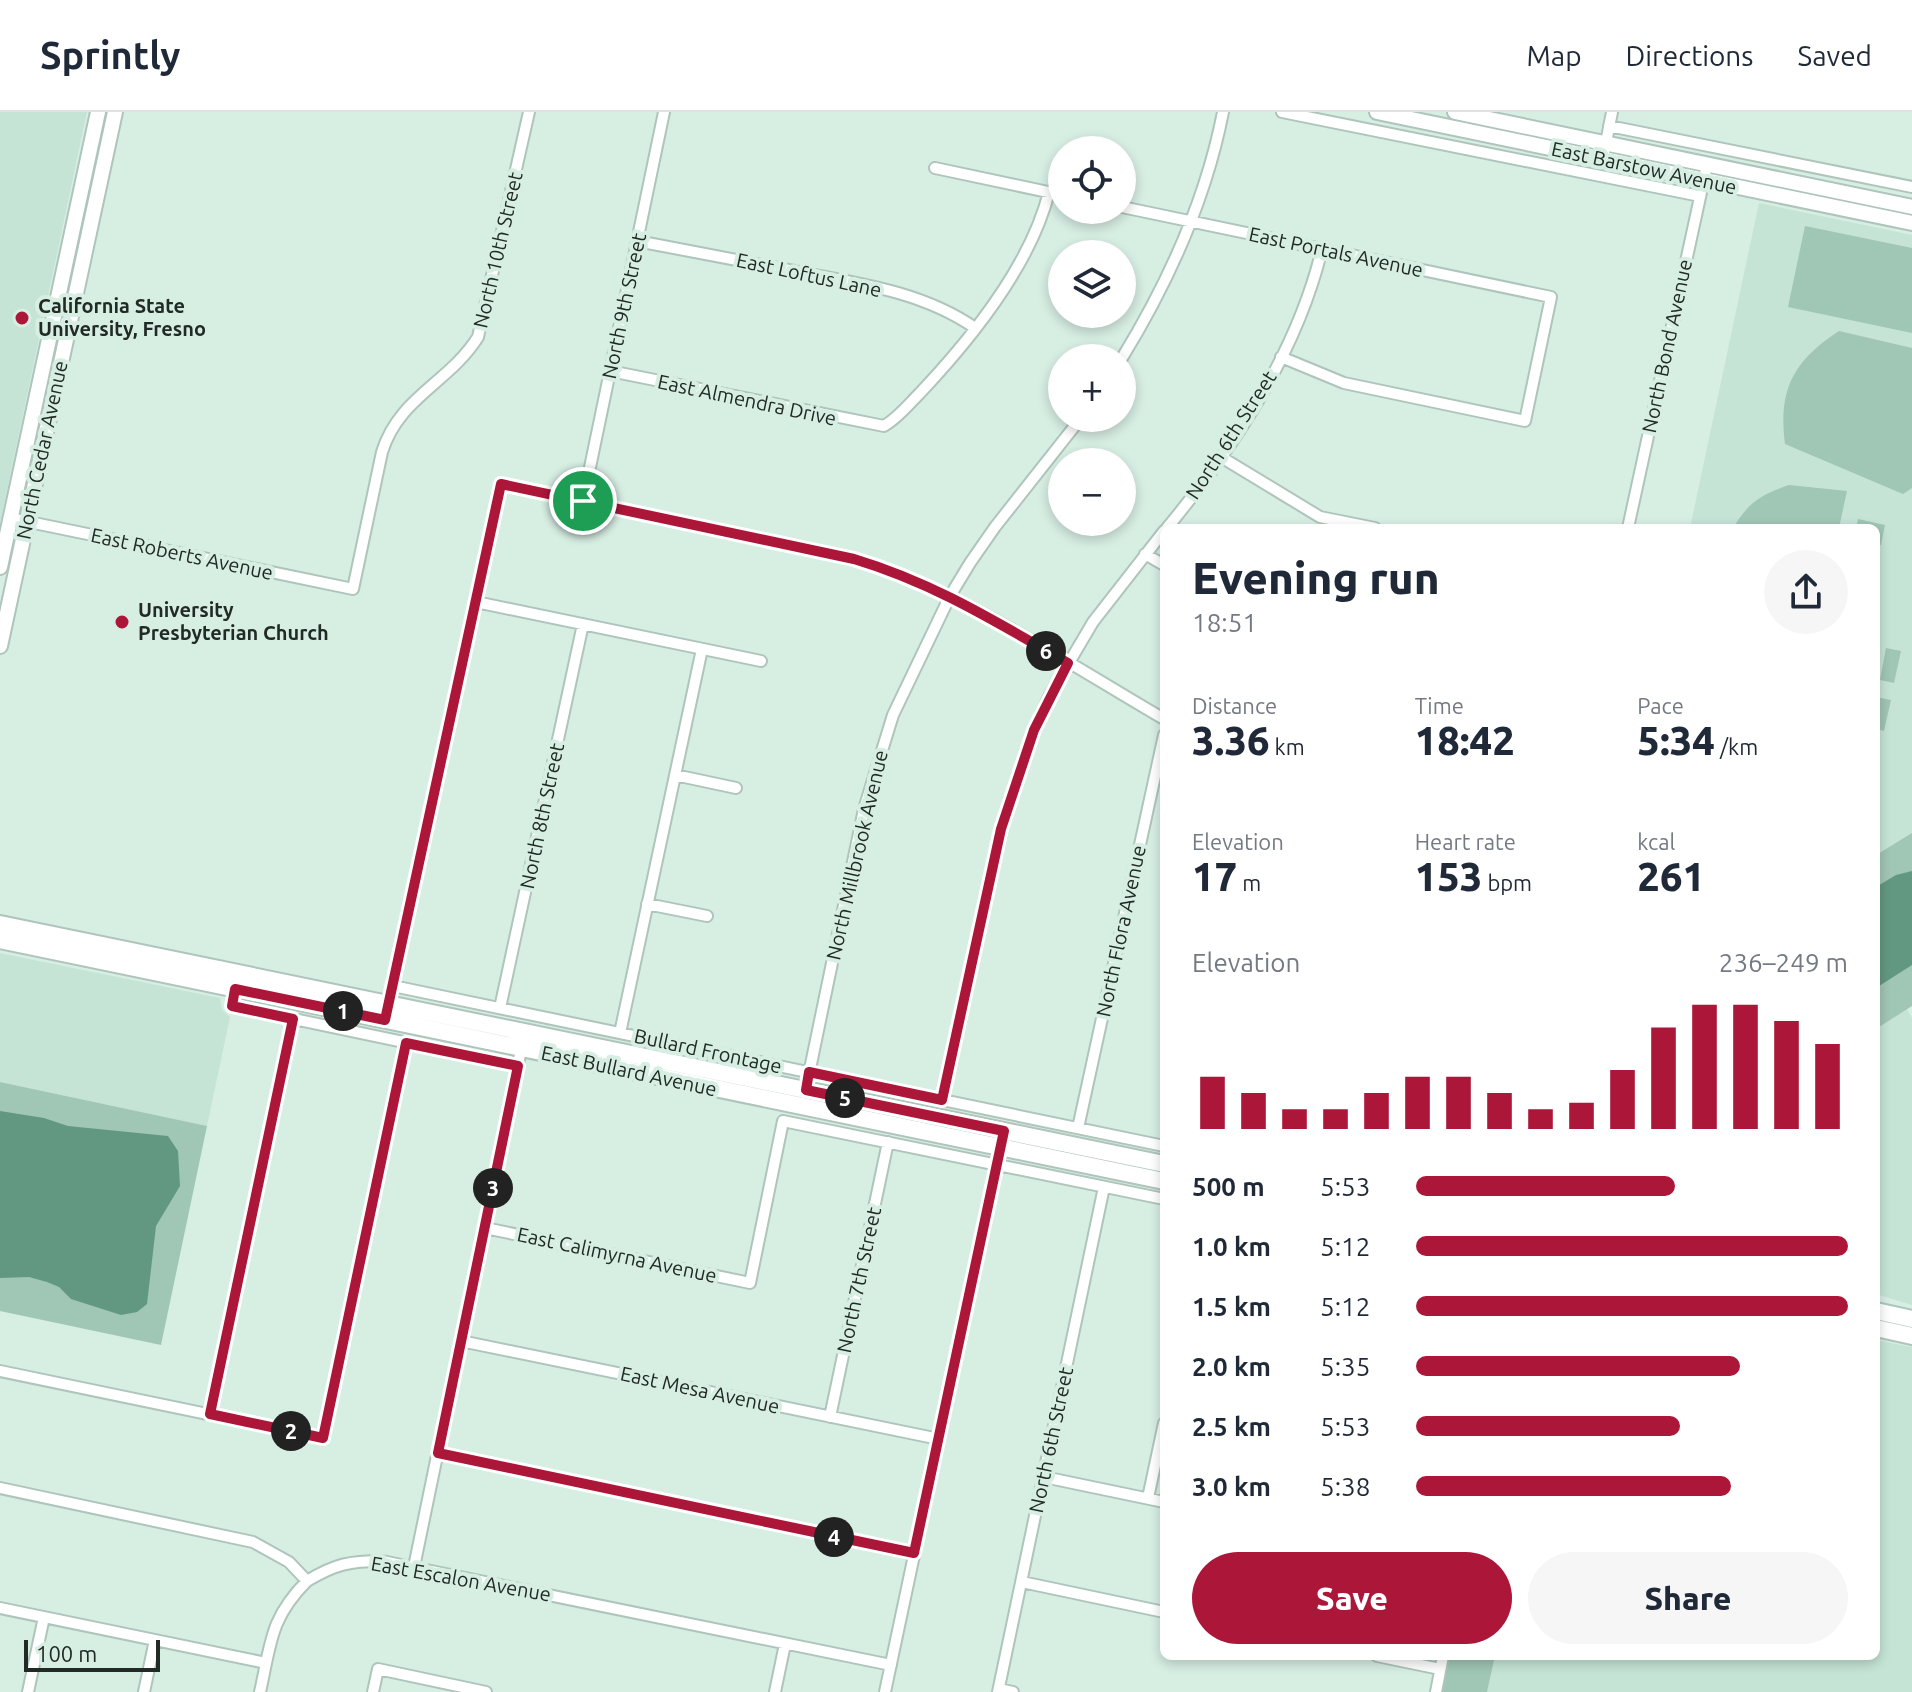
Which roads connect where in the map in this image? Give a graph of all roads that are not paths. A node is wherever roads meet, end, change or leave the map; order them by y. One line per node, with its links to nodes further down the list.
1 (98, 112): 24 (main road, North Cedar Avenue)
2 (115, 112): 31 (main road, North Cedar Avenue)
3 (529, 112): 46 (street, North 10th Street)
4 (664, 112): 27 (street, North 9th Street)
5 (1223, 112): 25 (street)
6 (1282, 112): 21 (street)
7 (1377, 112): 12 (main road, East Barstow Avenue)
8 (1455, 112): 10 (main road, East Barstow Avenue)
9 (1612, 112): 11 (street)
10 (1496, 116): 12 (street); 13 (main road, East Barstow Avenue)
11 (1609, 126): 13 (street); 18 (street)
12 (1492, 136): 14 (main road, East Barstow Avenue)
13 (1606, 143): 14 (street); 15 (main road, East Barstow Avenue)
14 (1603, 158): 17 (main road, East Barstow Avenue)
15 (1707, 165): 17 (street, North Bond Avenue); 22 (main road, East Barstow Avenue)
16 (935, 168): 19 (street)
17 (1703, 180): 21 (street, North Bond Avenue); 26 (main road, East Barstow Avenue)
18 (1912, 187)
19 (1048, 192)
20 (1048, 195): 29 (street)
21 (1700, 196): 41 (street, North Bond Avenue)
22 (1912, 207)
23 (1136, 210): 25 (street, East Portals Avenue)
24 (75, 221): 31 (main road); 37 (main road, North Cedar Avenue)
25 (1191, 222): 28 (street, East Portals Avenue); 30 (street)
26 (1912, 223)
27 (637, 241): 29 (street, East Loftus Lane); 33 (street, North 9th Street)
28 (1322, 249): 32 (street, North 6th Street); 32 (street, East Portals Avenue)
29 (975, 328): 33 (street, East Almendra Drive)
30 (1130, 344)
31 (64, 348): 38 (main road, North Cedar Avenue)
32 (1281, 357): 35 (street, North 6th Street)
33 (610, 371): 36 (street, North 9th Street)
34 (1070, 432): 47 (street, North Millbrook Avenue)
35 (1221, 457): 39 (street, North 6th Street); 40 (street)
36 (583, 501): 47 (street); 48 (street)
37 (10, 518): 38 (street, East Roberts Avenue); 45 (main road, North Cedar Avenue)
38 (26, 522): 46 (street, East Roberts Avenue); 50 (main road, North Cedar Avenue)
39 (1170, 524)
40 (1355, 524)
41 (1629, 524)
42 (1160, 536): 43 (street, North 6th Street)
43 (1145, 554): 44 (street); 53 (street, North 6th Street)
44 (1160, 563)
45 (0, 567)
46 (353, 589)
47 (950, 596): 53 (street); 71 (street, North Millbrook Avenue)
48 (476, 602): 49 (street); 62 (street)
49 (583, 624): 51 (street); 64 (street, North 8th Street)
50 (0, 646)
51 (702, 649): 52 (street); 56 (street)
52 (761, 661)
53 (1068, 663): 54 (street); 73 (street, North 6th Street)
54 (1160, 717)
55 (1160, 753): 74 (street, North Flora Avenue)
56 (675, 775): 57 (street); 58 (street)
57 (736, 788)
58 (647, 904): 59 (street); 67 (street)
59 (707, 916)
60 (0, 924): 65 (main road, East Bullard Avenue)
61 (0, 940): 63 (main road, East Bullard Avenue)
62 (393, 986): 64 (street, Bullard Frontage); 65 (street)
63 (235, 989): 65 (main road, East Bullard Avenue); 66 (street)
64 (500, 1008): 67 (street, Bullard Frontage)
65 (387, 1012): 68 (main road, East Bullard Avenue)
66 (293, 1019): 69 (street); 90 (street)
67 (620, 1033): 71 (street, Bullard Frontage)
68 (523, 1040): 70 (street); 72 (main road, East Bullard Avenue)
69 (406, 1043): 70 (street); 90 (street)
70 (518, 1066): 83 (street)
71 (809, 1072): 72 (street, North Millbrook Avenue); 73 (street, Bullard Frontage)
72 (804, 1098): 75 (main road, East Bullard Avenue)
73 (942, 1100): 74 (street, Bullard Frontage)
74 (1078, 1128): 77 (street, Bullard Frontage)
75 (1002, 1139): 78 (main road, East Bullard Avenue); 79 (street); 80 (main road, East Bullard Avenue)
76 (888, 1142): 79 (street); 83 (street, East Calimyrna Avenue); 91 (street, North 7th Street)
77 (1160, 1145)
78 (1160, 1163)
79 (997, 1165): 81 (street); 92 (street)
80 (1160, 1180)
81 (1104, 1187): 82 (street); 95 (street, North 6th Street)
82 (1160, 1198)
83 (485, 1228): 88 (street)
84 (1880, 1317): 86 (main road)
85 (1880, 1319): 87 (main road)
86 (1912, 1319)
87 (1912, 1336)
88 (461, 1341): 91 (street, East Mesa Avenue); 94 (street)
89 (0, 1371): 90 (street)
90 (210, 1414)
91 (830, 1417): 92 (street, East Mesa Avenue)
92 (939, 1439): 99 (street)
93 (1160, 1442): 97 (street)
94 (438, 1453): 99 (street); 100 (street)
95 (1044, 1477): 97 (street); 102 (street, North 6th Street)
96 (0, 1488): 101 (street)
97 (1148, 1498): 98 (street)
98 (1160, 1501)
99 (914, 1553): 111 (street)
100 (414, 1567): 101 (street, East Escalon Avenue); 107 (street, East Escalon Avenue)
101 (307, 1581): 110 (street)
102 (1022, 1582): 104 (street); 113 (street, North 6th Street)
103 (0, 1608): 105 (street)
104 (1160, 1611)
105 (44, 1617): 106 (street); 114 (street)
106 (155, 1640): 110 (street); 115 (street)
107 (785, 1644): 111 (street, East Escalon Avenue); 119 (street)
108 (1396, 1660): 112 (street)
109 (1442, 1660): 112 (street)
110 (266, 1663): 116 (street)
111 (891, 1665): 120 (street)
112 (1440, 1669): 122 (street)
113 (998, 1690): 121 (street)
114 (28, 1692)
115 (144, 1692)
116 (260, 1692)
117 (373, 1692): 118 (street)
118 (486, 1692)
119 (775, 1692)
120 (885, 1692)
121 (1013, 1692)
122 (1436, 1692)

